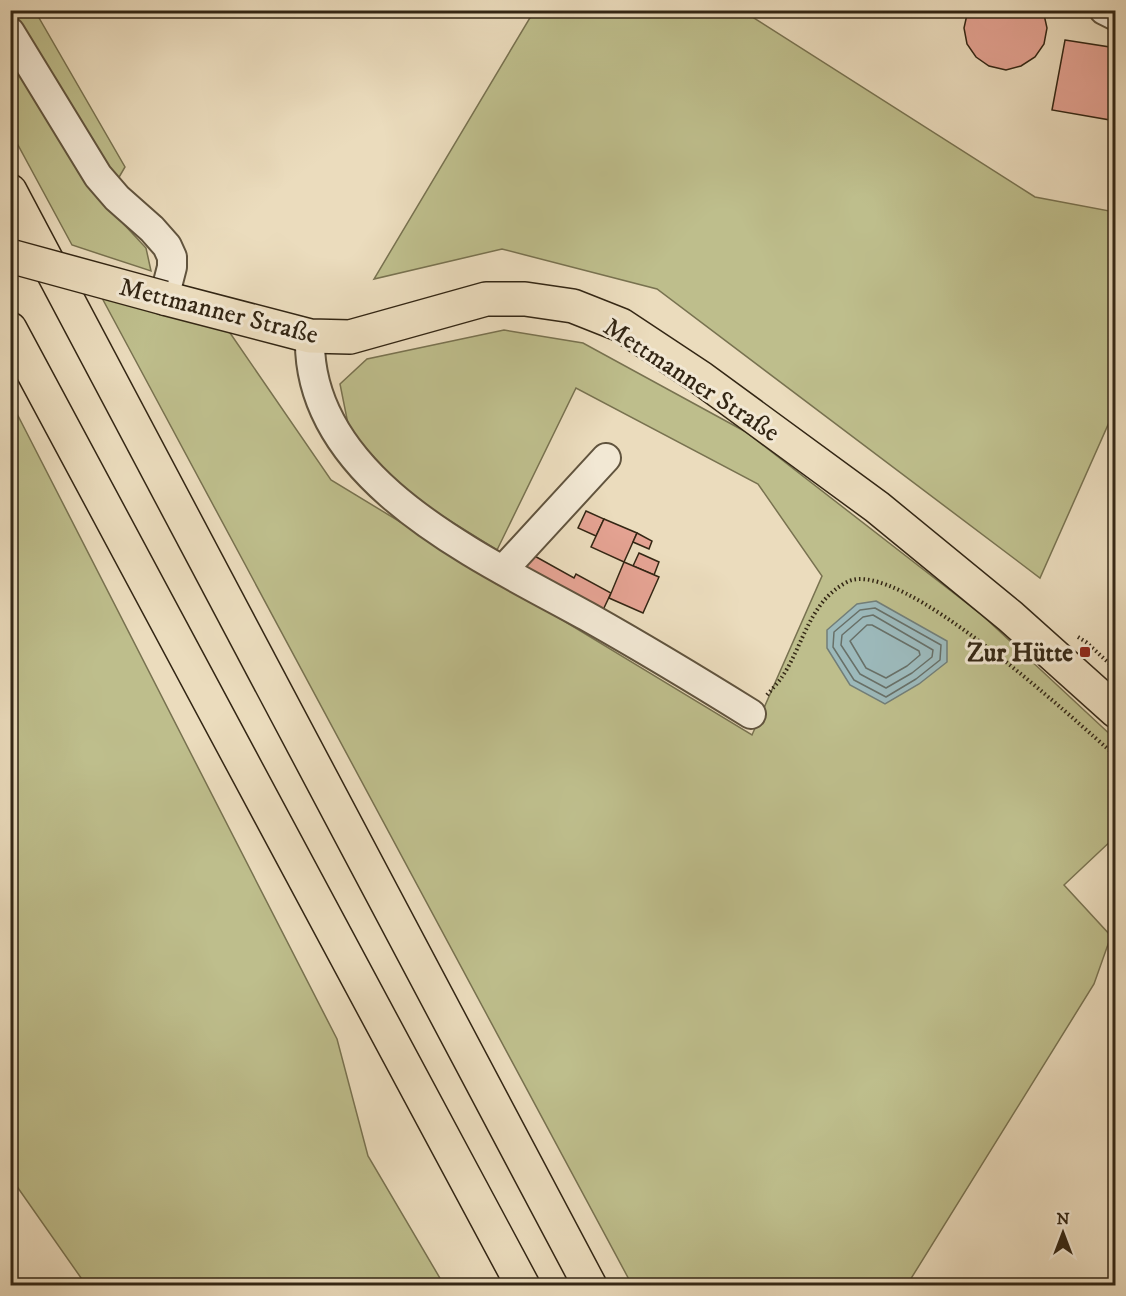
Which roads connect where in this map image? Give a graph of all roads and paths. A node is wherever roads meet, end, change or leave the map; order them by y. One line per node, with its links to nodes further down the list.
1 (1104, 10): 2 (street)
2 (1116, 16)
3 (10, 32): 6 (street)
4 (10, 190): 17 (main road)
5 (10, 256): 6 (main road, Mettmanner Straße, bridge)
6 (164, 298): 8 (main road, Mettmanner Straße)
7 (10, 329): 16 (main road)
8 (310, 336): 10 (street); 13 (main road, Mettmanner Straße)
9 (606, 458): 10 (street)
10 (503, 570): 14 (street)
11 (1069, 632): 12 (path)
12 (1116, 670)
13 (1116, 711)
14 (751, 714): 15 (path)
15 (1116, 756)
16 (523, 1286)
17 (590, 1286)

